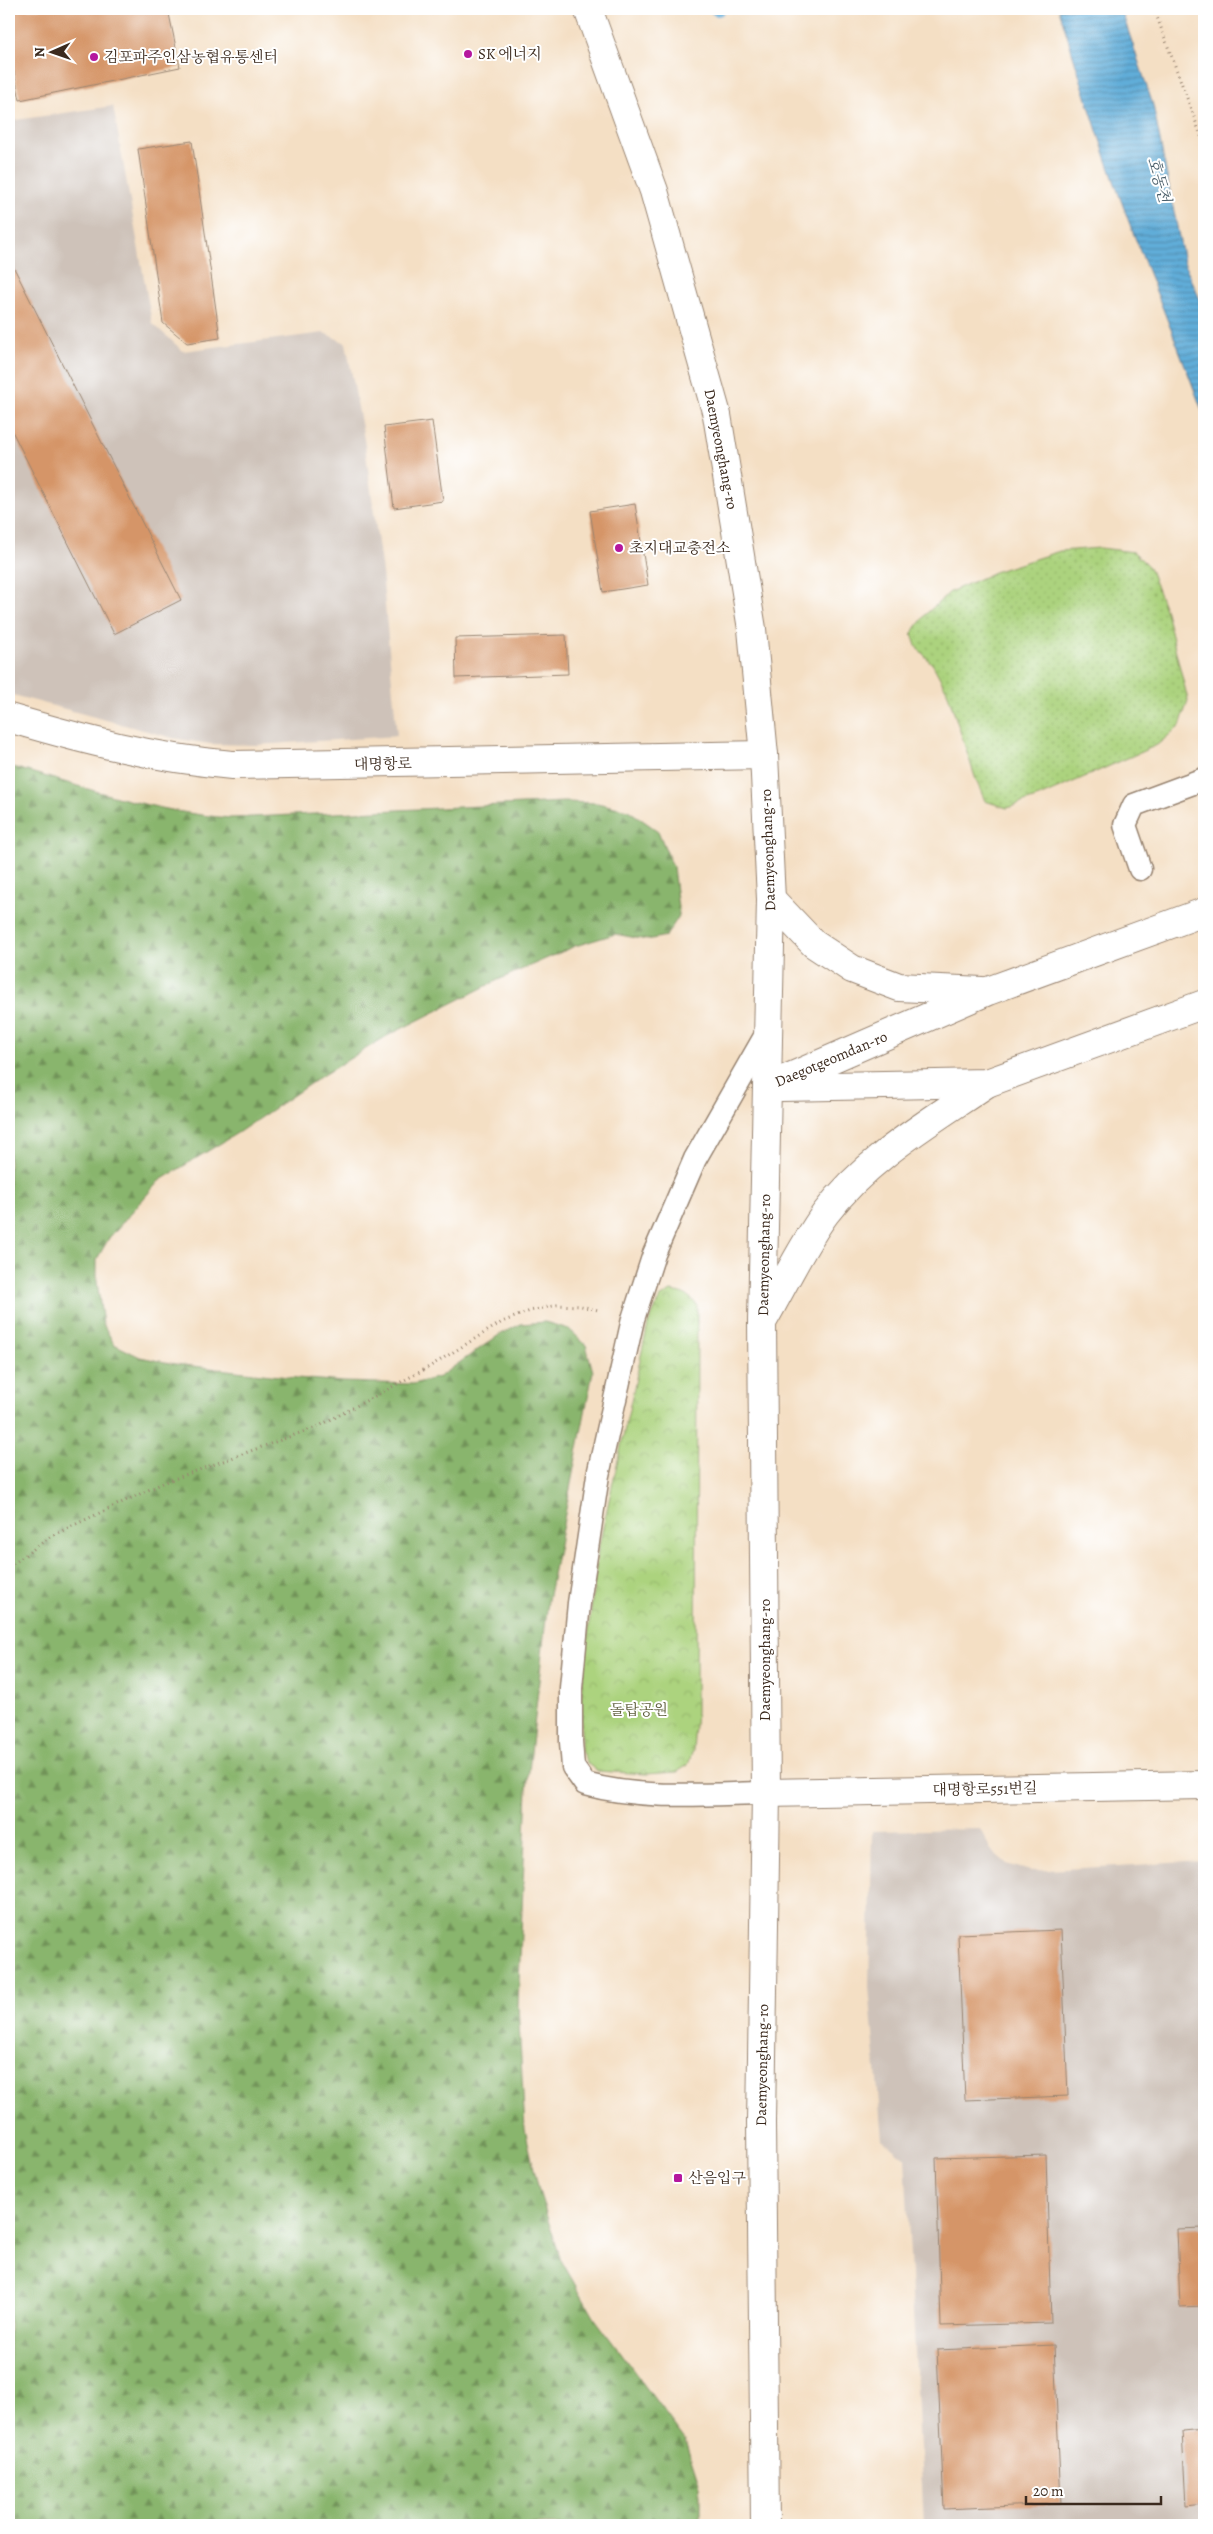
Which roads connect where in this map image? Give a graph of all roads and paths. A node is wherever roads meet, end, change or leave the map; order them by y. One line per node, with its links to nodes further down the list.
1 (588, 9): 5 (main road, Daemyeonghang-ro)
2 (1154, 9): 3 (path)
3 (1204, 144)
4 (9, 718): 5 (main road, 대명항로)
5 (764, 755): 8 (main road, Daemyeonghang-ro)
6 (1204, 779): 7 (lane)
7 (1140, 869)
8 (771, 900): 10 (main road); 12 (main road, Daemyeonghang-ro)
9 (1204, 912): 10 (main road, Daegotgeomdan-ro)
10 (988, 991): 14 (main road, Daegotgeomdan-ro)
11 (1204, 1004): 13 (main road, Daegotgeomdan-ro)
12 (767, 1033): 14 (main road, Daemyeonghang-ro); 15 (lane)
13 (987, 1083): 14 (main road, Daegotgeomdan-ro); 16 (main road)
14 (767, 1087): 16 (main road, Daemyeonghang-ro)
15 (633, 1319): 17 (path); 19 (lane)
16 (762, 1321): 19 (main road, Daemyeonghang-ro)
17 (9, 1567)
18 (1204, 1785): 19 (main road, 대명항로551번길)
19 (766, 1793): 20 (main road, Daemyeonghang-ro)
20 (765, 2525)

